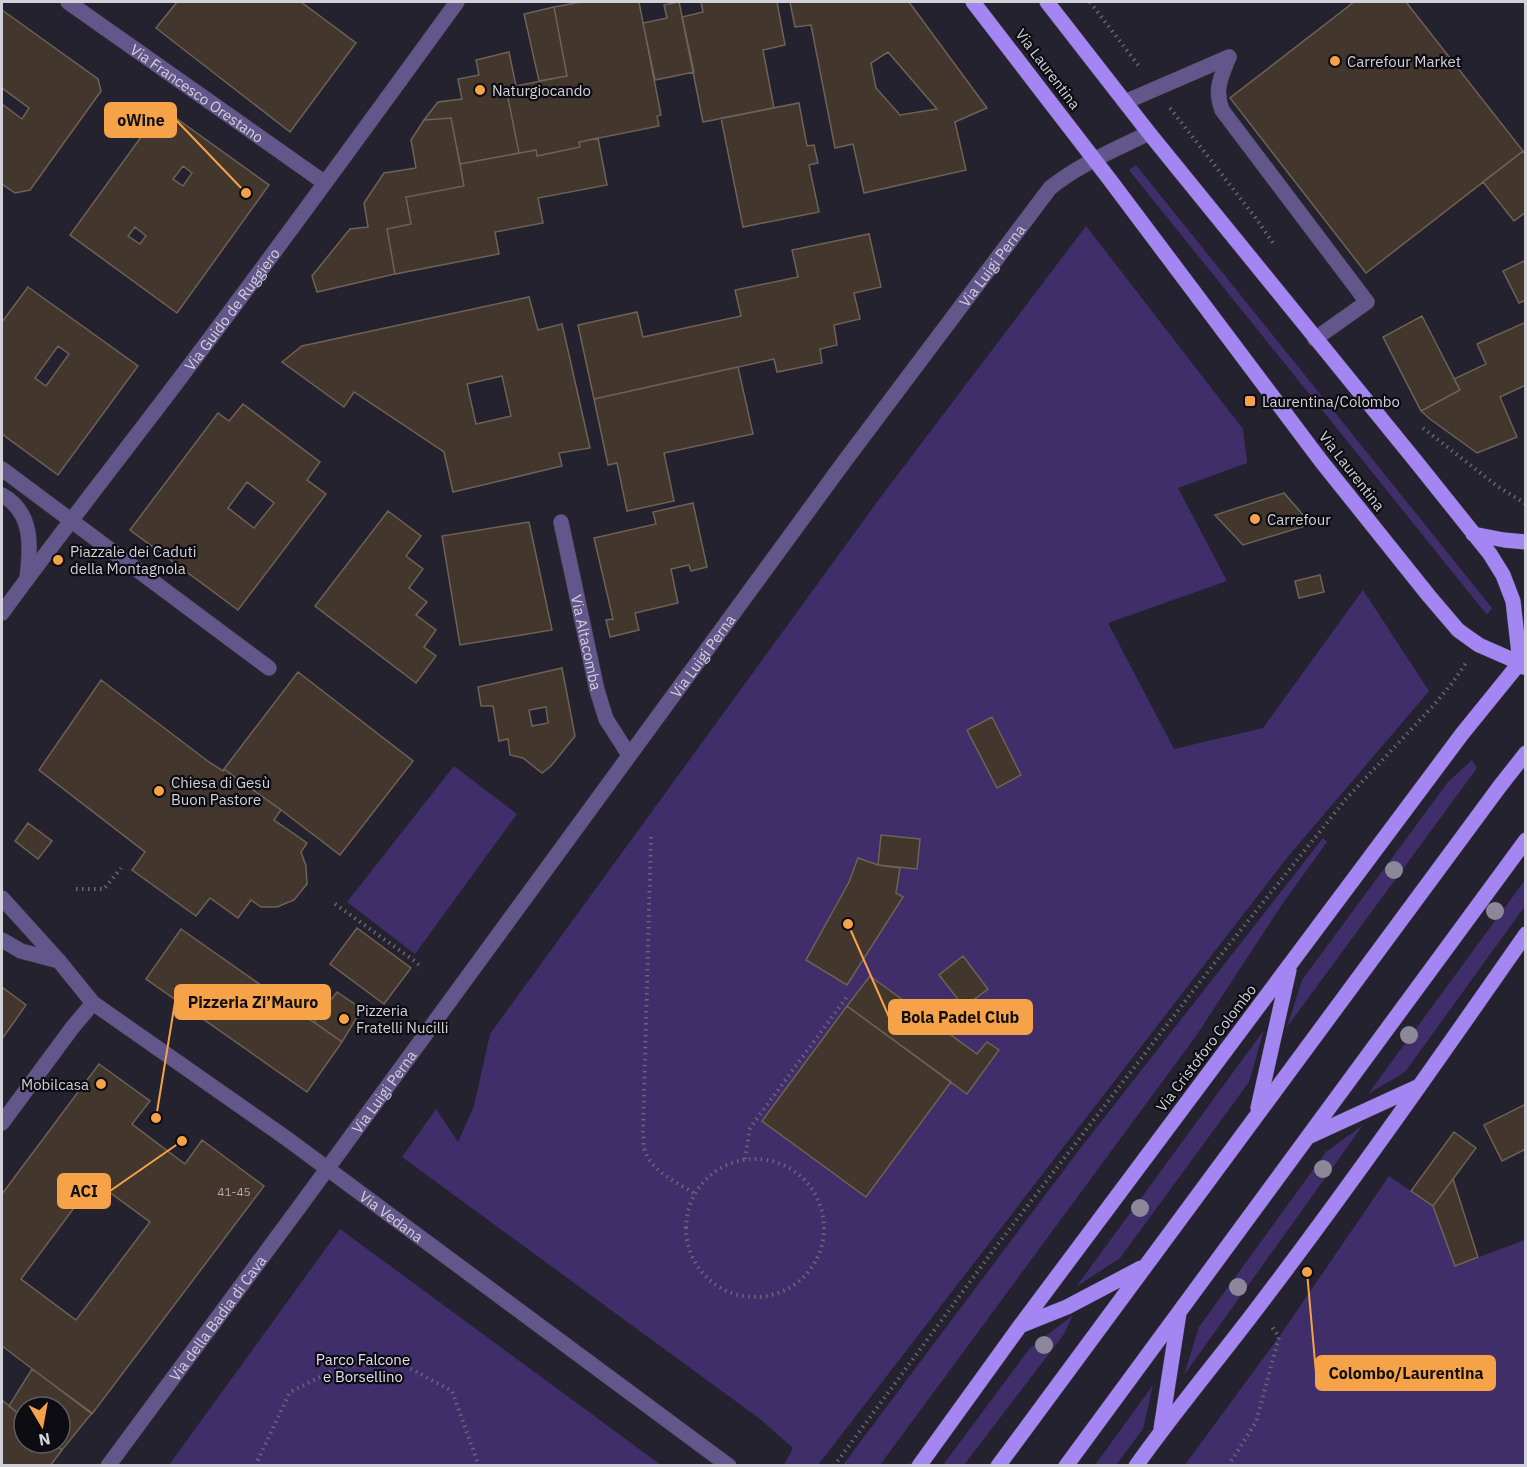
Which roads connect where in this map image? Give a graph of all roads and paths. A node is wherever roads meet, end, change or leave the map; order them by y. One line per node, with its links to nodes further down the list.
1 (68, 2): 10 (street, Via Francesco Orestano)
2 (457, 2): 10 (street, Via Guido de Ruggiero)
3 (973, 2): 9 (main road, Via Laurentina)
4 (1047, 2): 7 (main road)
5 (1090, 2): 6 (path)
6 (1155, 88): 7 (street); 11 (path); 12 (street)
7 (1125, 102): 8 (main road)
8 (1149, 134): 9 (street); 12 (main road)
9 (1093, 159): 23 (main road, Via Laurentina); 27 (street, Via Luigi Perna)
10 (325, 183): 17 (street, Via Guido de Ruggiero)
11 (1274, 244)
12 (1315, 339): 19 (main road)
13 (1419, 425): 16 (path)
14 (2, 469): 17 (street)
15 (2, 495): 21 (street)
16 (1526, 504)
17 (70, 521): 21 (street, Via Guido de Ruggiero); 25 (street)
18 (561, 522): 27 (street, Via Altacomba)
19 (1473, 534): 20 (main road); 24 (main road)
20 (1526, 542)
21 (27, 578): 22 (street, Via Guido de Ruggiero)
22 (2, 613)
23 (1479, 645): 24 (main road, Via Laurentina); 57 (path)
24 (1524, 663): 37 (main road, Via Cristoforo Colombo)
25 (269, 668)
26 (1526, 753): 42 (main road)
27 (629, 755): 46 (street, Via Luigi Perna)
28 (651, 837): 47 (path)
29 (1526, 840): 44 (main road)
30 (120, 868): 31 (path)
31 (76, 889)
32 (2, 898): 36 (street, Via Vedana)
33 (335, 904): 38 (path)
34 (1526, 934): 41 (main road)
35 (2, 940): 36 (street)
36 (59, 961): 40 (street, Via Vedana)
37 (1290, 965): 42 (main road); 51 (main road, Via Cristoforo Colombo)
38 (422, 968)
39 (849, 994): 45 (path)
40 (93, 1003): 43 (street); 46 (street, Via Vedana)
41 (1420, 1085): 44 (main road); 49 (main road)
42 (1257, 1114): 48 (main road)
43 (2, 1123)
44 (1306, 1138): 50 (main road)
45 (745, 1160): 47 (path); 47 (path)
46 (327, 1169): 53 (street, Via della Badia di Cava); 56 (street, Via Vedana)
47 (695, 1194)
48 (1146, 1265): 51 (main road); 59 (main road)
49 (1258, 1307): 52 (main road); 62 (path)
50 (1180, 1310): 52 (main road); 60 (main road)
51 (1020, 1326): 58 (main road, Via Cristoforo Colombo)
52 (1161, 1432): 61 (main road)
53 (108, 1466)
54 (255, 1466): 55 (path)
55 (479, 1466)
56 (729, 1466)
57 (834, 1466)
58 (919, 1466)
59 (998, 1466)
60 (1066, 1466)
61 (1136, 1466)
62 (1228, 1466)

